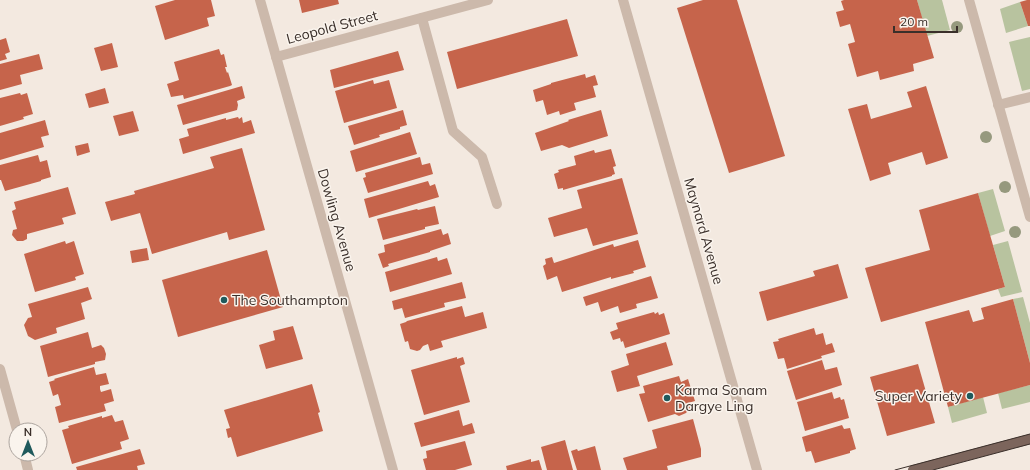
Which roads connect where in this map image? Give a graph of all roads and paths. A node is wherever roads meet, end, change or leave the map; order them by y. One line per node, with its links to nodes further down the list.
1 (260, 0): 6 (street, Dowling Avenue)
2 (488, 0): 5 (street, Leopold Street)
3 (623, 0): 15 (street, Maynard Avenue)
4 (969, 0): 8 (street)
5 (422, 18): 6 (street, Leopold Street); 9 (street)
6 (276, 57): 14 (street, Dowling Avenue)
7 (1030, 97): 8 (street)
8 (998, 106): 10 (street)
9 (497, 204)
10 (1030, 213)
11 (0, 369): 12 (street)
12 (15, 422)
13 (1030, 439): 16 (main road)
14 (393, 470)
15 (757, 470)
16 (913, 470)

